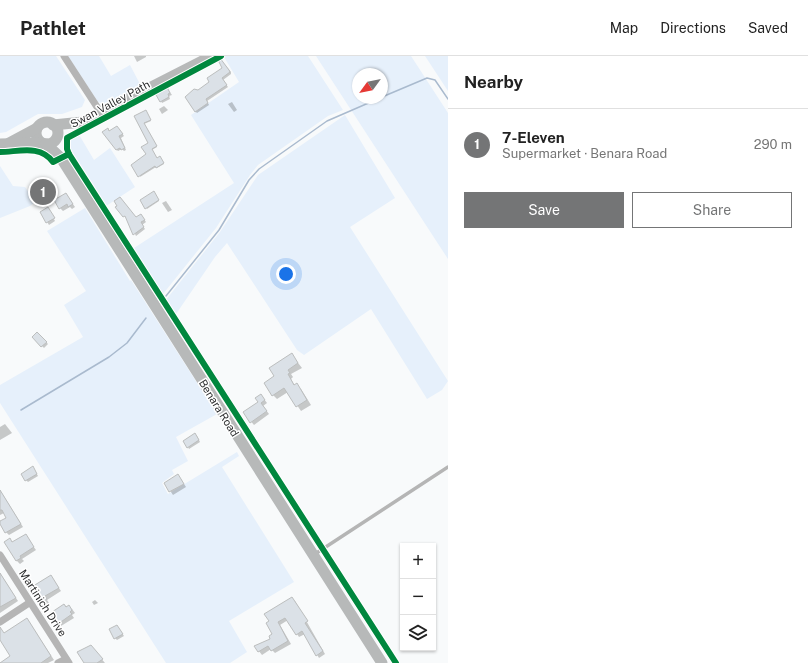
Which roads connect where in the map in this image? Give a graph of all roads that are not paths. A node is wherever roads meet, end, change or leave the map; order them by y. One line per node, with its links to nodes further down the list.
1 (64, 56): 3 (street)
2 (212, 56): 3 (main road)
3 (102, 114): 4 (main road)
4 (76, 123): 5 (main road); 7 (main road)
5 (53, 125): 6 (main road); 7 (main road)
6 (37, 128): 8 (main road); 9 (main road)
7 (56, 137): 8 (main road); 10 (main road, Benara Road)
8 (44, 143): 9 (main road); 10 (main road, Benara Road)
9 (4, 144)
10 (60, 157): 13 (main road, Benara Road)
11 (448, 468): 13 (lane)
12 (0, 555): 14 (street, Martinich Drive)
13 (313, 555): 17 (main road, Benara Road)
14 (30, 603): 15 (street); 16 (street, Martinich Drive)
15 (0, 622)
16 (67, 661): 18 (street)
17 (381, 662)
18 (58, 663)

